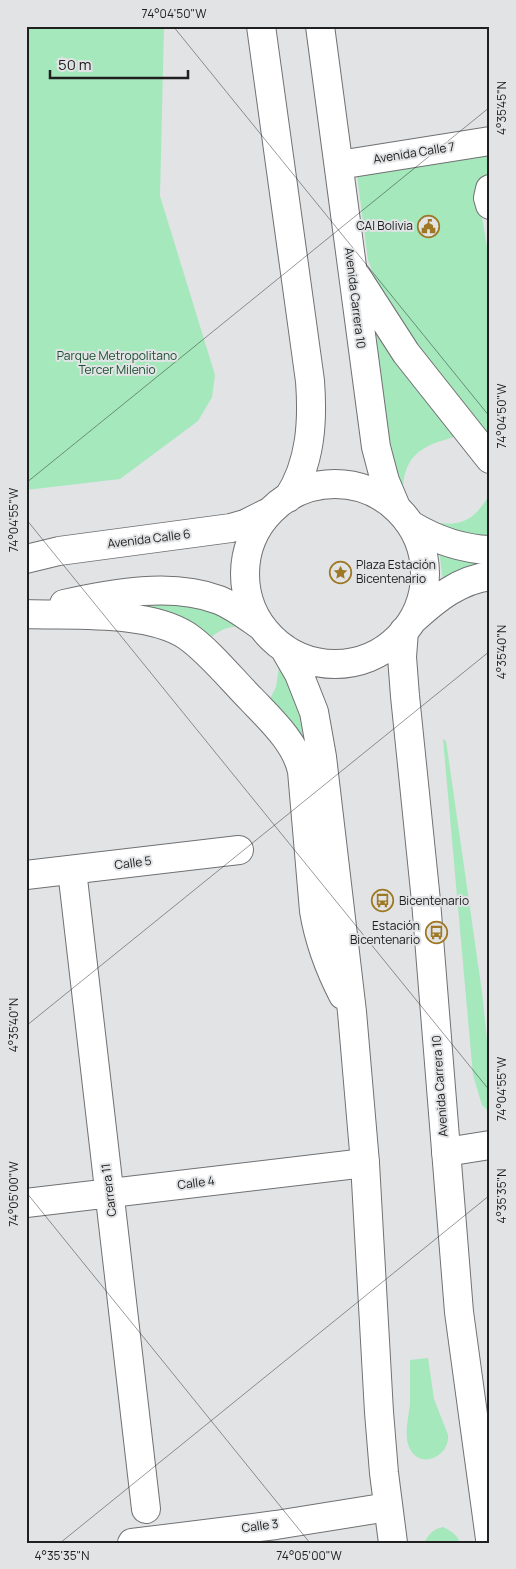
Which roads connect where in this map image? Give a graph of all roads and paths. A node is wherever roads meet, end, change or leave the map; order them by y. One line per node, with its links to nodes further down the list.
1 (261, 26): 7 (main road)
2 (320, 26): 4 (main road, Avenida Carrera 10)
3 (490, 141): 4 (main road, Avenida Calle 7)
4 (339, 165): 5 (main road, Avenida Carrera 10)
5 (351, 267): 6 (main road); 8 (main road, Avenida Carrera 10)
6 (490, 459)
7 (278, 505): 8 (main road, Avenida Calle 6); 10 (main road, Avenida Calle 6); 14 (main road)
8 (404, 516): 9 (main road); 13 (main road, Avenida Carrera 10)
9 (490, 550)
10 (26, 559)
11 (490, 576): 13 (main road)
12 (26, 614): 14 (main road); 19 (main road)
13 (408, 626): 15 (main road); 21 (main road, Avenida Carrera 10)
14 (262, 627): 15 (main road)
15 (284, 648): 19 (main road)
16 (240, 850): 17 (main road, Calle 5)
17 (72, 870): 18 (main road, Calle 5); 23 (main road, Carrera 11)
18 (26, 875)
19 (352, 1012): 22 (main road)
20 (490, 1145): 21 (main road)
21 (446, 1152): 25 (main road, Avenida Carrera 10)
22 (365, 1163): 23 (main road, Calle 4); 26 (main road)
23 (110, 1193): 24 (main road, Calle 4); 27 (main road, Carrera 11)
24 (26, 1203)
25 (485, 1472): 29 (main road, Avenida Carrera 10)
26 (388, 1507): 28 (main road, Calle 3); 31 (main road)
27 (146, 1509)
28 (277, 1534): 30 (main road, Calle 3)
29 (490, 1539)
30 (144, 1542)
31 (393, 1543)

